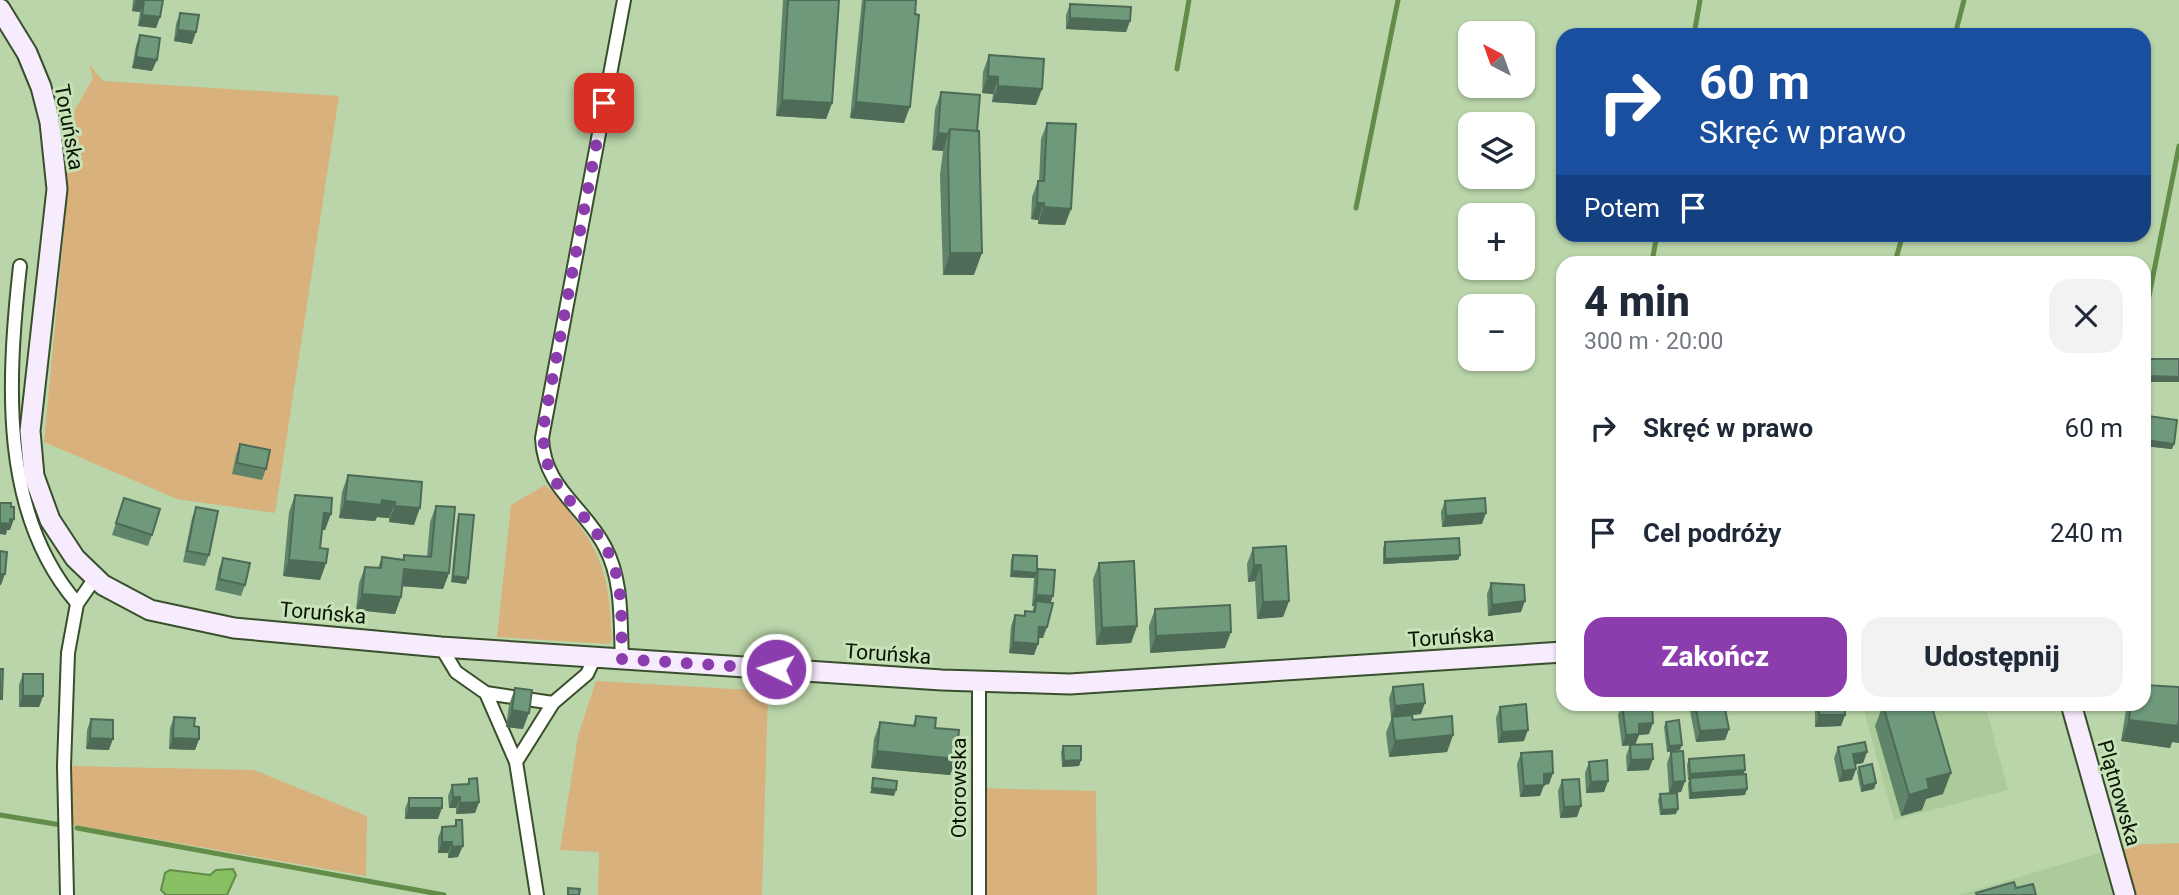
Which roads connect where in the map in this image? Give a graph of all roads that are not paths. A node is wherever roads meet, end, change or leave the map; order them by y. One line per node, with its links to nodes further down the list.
1 (624, 0): 9 (street)
2 (0, 9): 4 (street, Toruńska)
3 (20, 266): 5 (street)
4 (95, 578): 5 (street); 6 (street, Toruńska)
5 (77, 603): 15 (street)
6 (441, 647): 8 (street, Toruńska); 11 (street)
7 (1556, 652): 10 (street, Toruńska)
8 (595, 657): 9 (street, Toruńska); 12 (street)
9 (622, 659): 10 (street, Toruńska)
10 (979, 681): 17 (street, Otorowska)
11 (485, 693): 12 (street); 14 (street)
12 (553, 703): 14 (street)
13 (2073, 711): 18 (street, Plątnowska)
14 (516, 762): 16 (street)
15 (67, 895)
16 (537, 895)
17 (979, 895)
18 (2124, 895)

